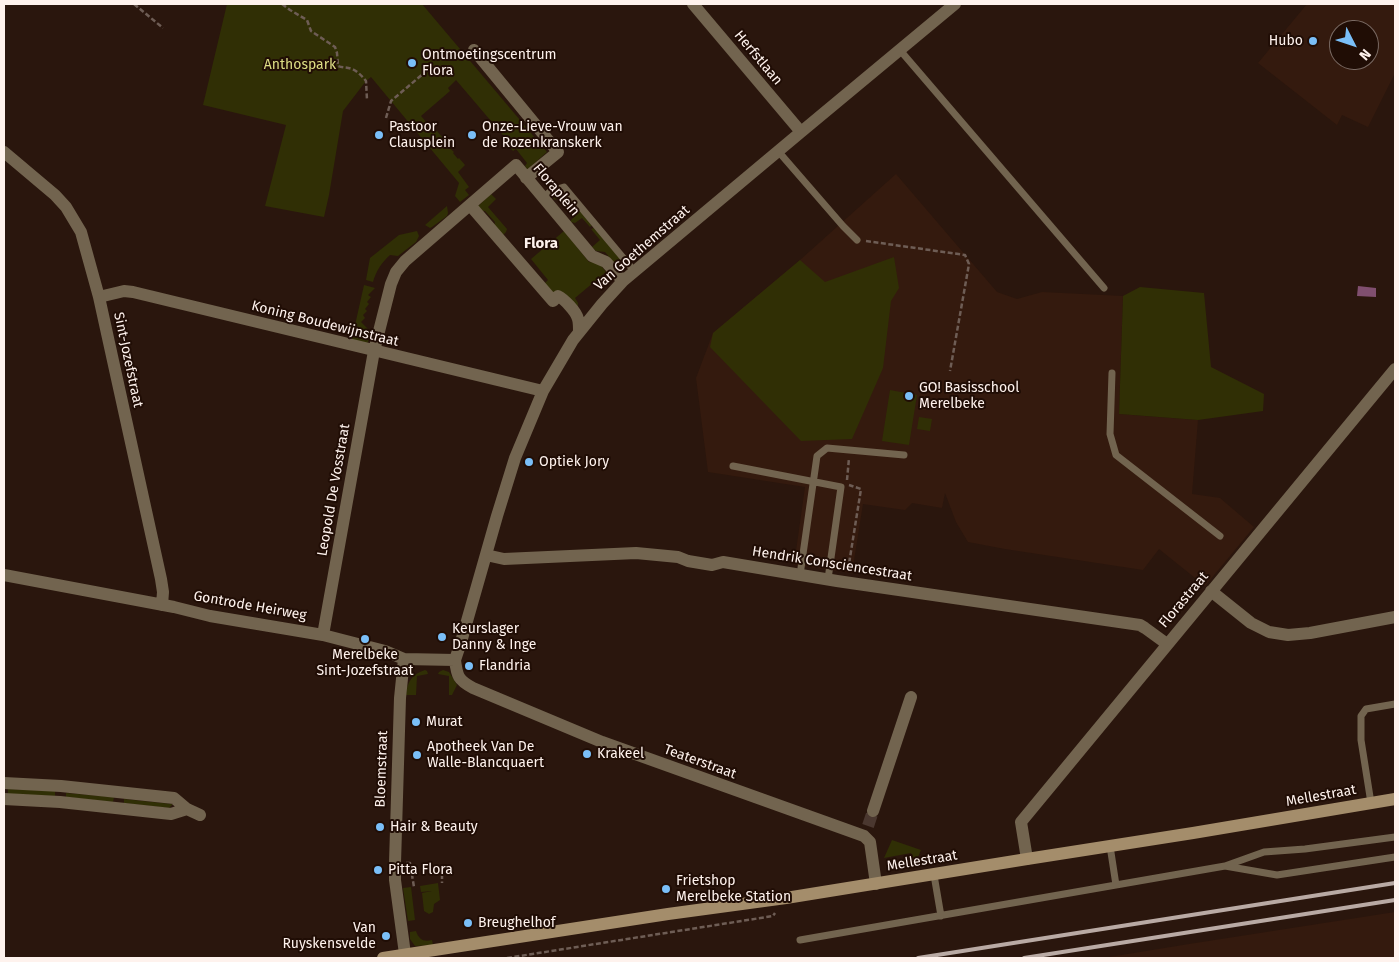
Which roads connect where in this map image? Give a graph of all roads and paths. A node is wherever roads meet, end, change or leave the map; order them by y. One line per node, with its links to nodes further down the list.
1 (134, 4): 5 (path)
2 (282, 4): 9 (path)
3 (693, 4): 11 (street, Herfstlaan)
4 (954, 4): 6 (street, Van Goethemstraat)
5 (162, 28)
6 (900, 49): 11 (street, Van Goethemstraat); 20 (lane)
7 (474, 50): 14 (street)
8 (424, 73): 10 (path)
9 (367, 100)
10 (386, 118)
11 (800, 132): 12 (street, Van Goethemstraat)
12 (778, 151): 17 (lane); 18 (street, Van Goethemstraat)
13 (4, 152): 21 (street, Sint-Jozefstraat)
14 (526, 178): 15 (street, Floraplein); 16 (street, Floraplein)
15 (543, 198): 18 (lane); 19 (street, Floraplein)
16 (467, 208): 22 (street); 23 (street)
17 (857, 240): 25 (path)
18 (635, 272): 19 (street, Van Goethemstraat)
19 (623, 281): 22 (street, Van Goethemstraat)
20 (1104, 288)
21 (98, 297): 23 (street, Koning Boudewijnstraat); 39 (street, Sint-Jozefstraat)
22 (579, 332): 27 (street, Van Goethemstraat)
23 (374, 351): 27 (street, Koning Boudewijnstraat); 41 (street, Leopold De Vosstraat)
24 (1395, 369): 38 (street, Florastraat)
25 (950, 371)
26 (1112, 373): 32 (lane)
27 (544, 391): 33 (street, Van Goethemstraat)
28 (849, 450): 29 (lane); 31 (lane); 34 (path)
29 (904, 455)
30 (733, 466): 31 (lane)
31 (814, 483): 36 (lane); 37 (lane)
32 (1220, 536)
33 (486, 555): 36 (street, Hendrik Consciencestraat); 44 (street, Van Goethemstraat)
34 (848, 572)
35 (4, 574): 39 (street, Gontrode Heirweg)
36 (800, 575): 37 (street, Hendrik Consciencestraat)
37 (828, 579): 42 (street, Hendrik Consciencestraat)
38 (1212, 591): 40 (street); 42 (street, Florastraat)
39 (162, 605): 41 (street, Gontrode Heirweg)
40 (1395, 617)
41 (323, 635): 43 (street, Gontrode Heirweg)
42 (1167, 644): 61 (street, Florastraat)
43 (404, 659): 44 (street, Gontrode Heirweg); 71 (street, Bloemstraat)
44 (454, 660): 66 (street, Teaterstraat)
45 (911, 697): 56 (street)
46 (1395, 704): 53 (lane)
47 (4, 783): 48 (street)
48 (61, 786): 49 (street); 52 (street)
49 (120, 792): 54 (street); 55 (street)
50 (4, 799): 52 (street)
51 (1395, 799): 53 (street, Mellestraat)
52 (60, 802): 54 (street)
53 (1371, 803): 59 (street, Mellestraat)
54 (118, 808): 55 (street)
55 (187, 809): 57 (street)
56 (874, 811)
57 (200, 815)
58 (1395, 837): 62 (lane)
59 (1110, 846): 61 (street, Mellestraat); 67 (lane)
60 (1395, 857): 62 (lane)
61 (1027, 859): 64 (street, Mellestraat)
62 (1224, 866): 67 (lane)
63 (442, 874): 65 (path)
64 (934, 875): 66 (street, Mellestraat); 69 (lane)
65 (442, 883)
66 (876, 884): 68 (street, Mellestraat)
67 (1116, 885): 69 (lane)
68 (786, 898): 71 (street, Mellestraat); 73 (path)
69 (941, 916): 70 (lane)
70 (800, 940)
71 (405, 954): 72 (street, Mellestraat)
72 (382, 958)
73 (507, 958)

